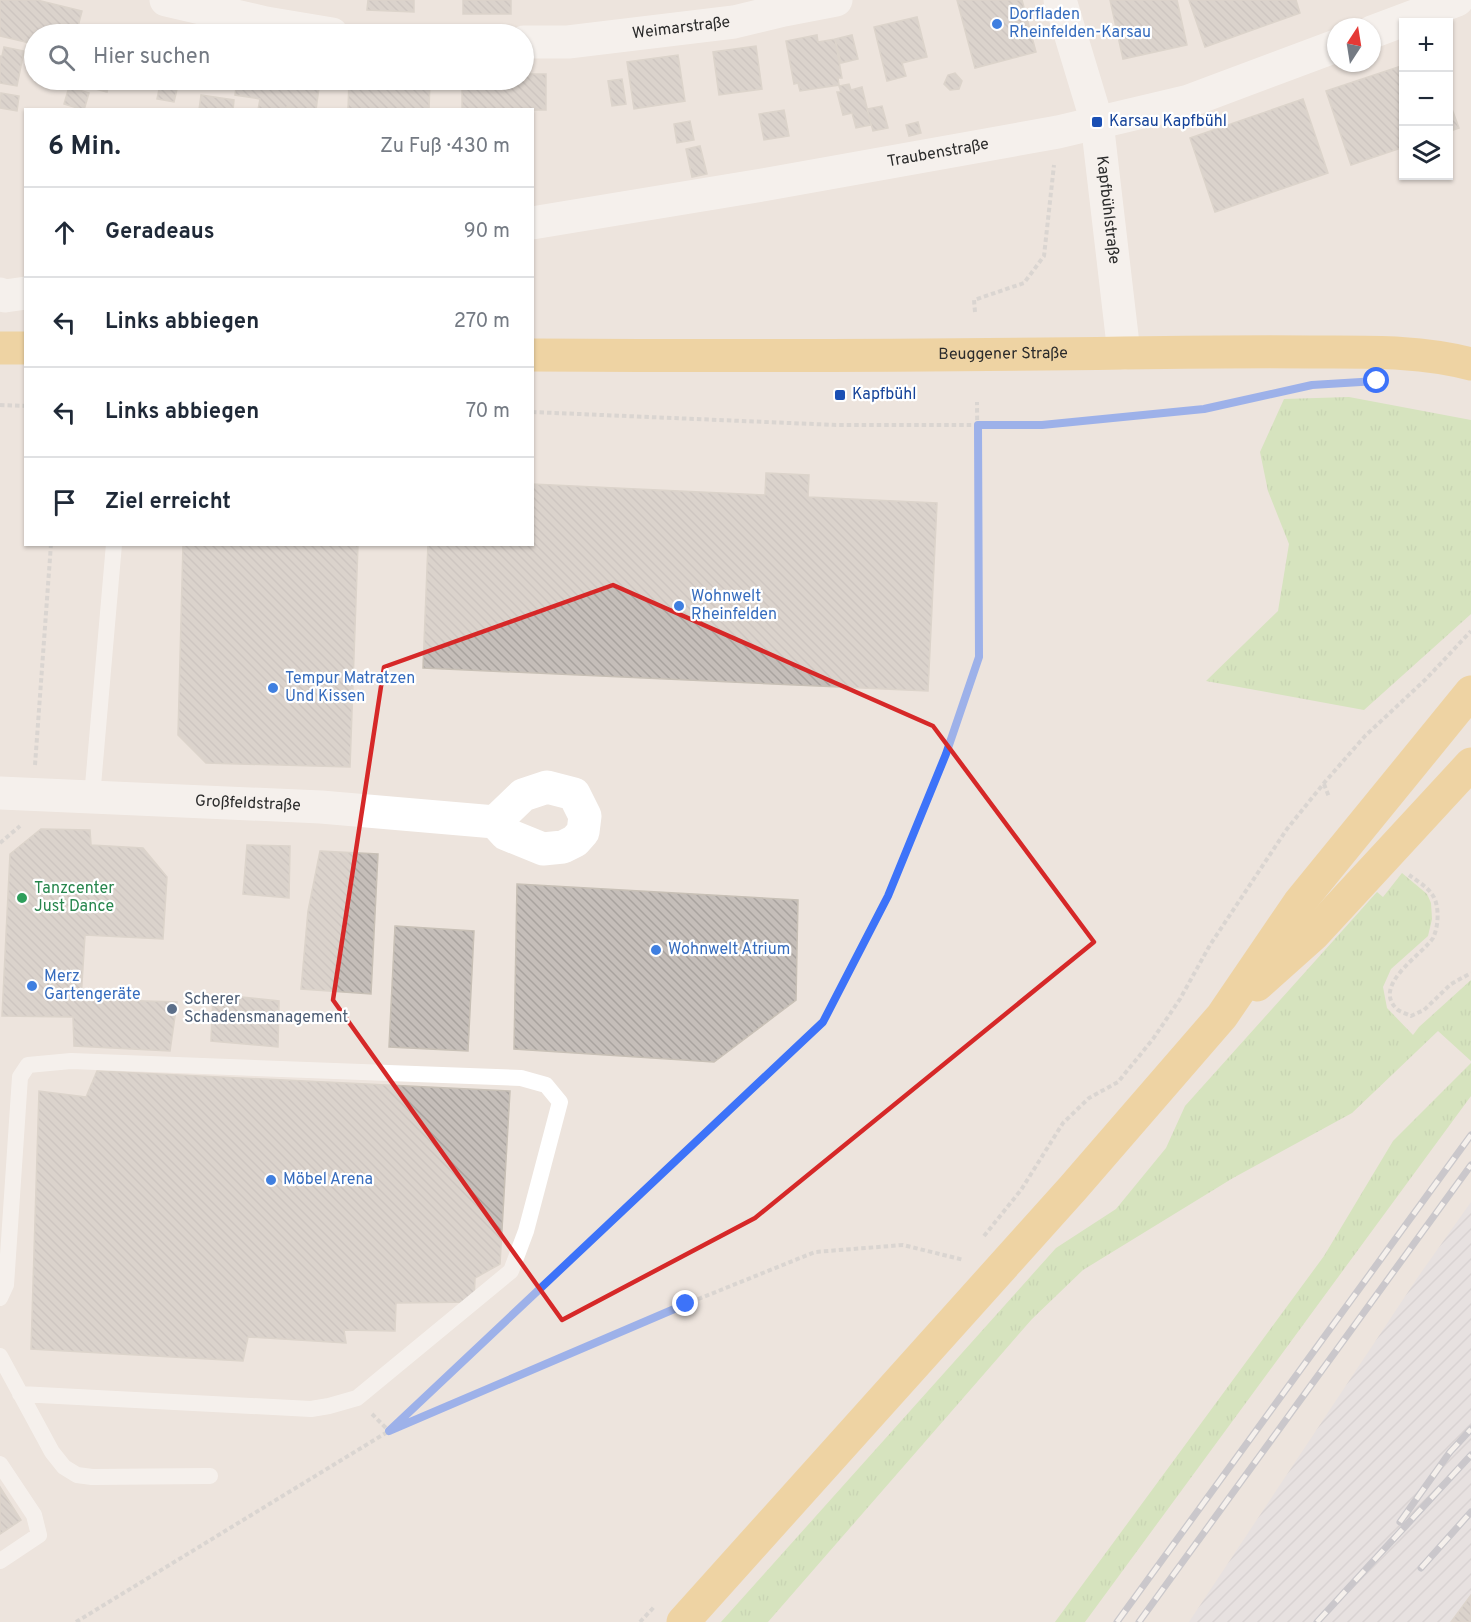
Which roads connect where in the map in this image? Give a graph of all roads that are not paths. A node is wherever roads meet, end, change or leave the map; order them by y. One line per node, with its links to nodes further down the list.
1 (166, 0): 5 (street)
2 (836, 0): 7 (street, Weimarstraße)
3 (1060, 0): 9 (street, Kapfbühlstraße)
4 (1457, 0): 6 (street)
5 (272, 24)
6 (1381, 29)
7 (534, 42)
8 (1327, 48): 9 (street, Traubenstraße)
9 (1097, 122): 10 (street, Traubenstraße); 15 (street, Kapfbühlstraße)
10 (534, 224)
11 (24, 293): 12 (street)
12 (0, 294)
13 (0, 348): 14 (main road)
14 (24, 348)
15 (1124, 353): 16 (main road, Beuggener Straße); 17 (main road, Beuggener Straße)
16 (534, 355)
17 (1471, 364)
18 (114, 546): 22 (lane)
19 (1471, 692): 24 (main road)
20 (1471, 764): 24 (main road)
21 (0, 793): 22 (street, Großfeldstraße)
22 (92, 797): 23 (street, Großfeldstraße)
23 (495, 822)
24 (1222, 1016): 31 (main road)
25 (0, 1298): 27 (lane)
26 (0, 1356): 27 (lane)
27 (20, 1394): 29 (lane)
28 (0, 1464): 30 (lane)
29 (210, 1476)
30 (0, 1561)
31 (683, 1622)

